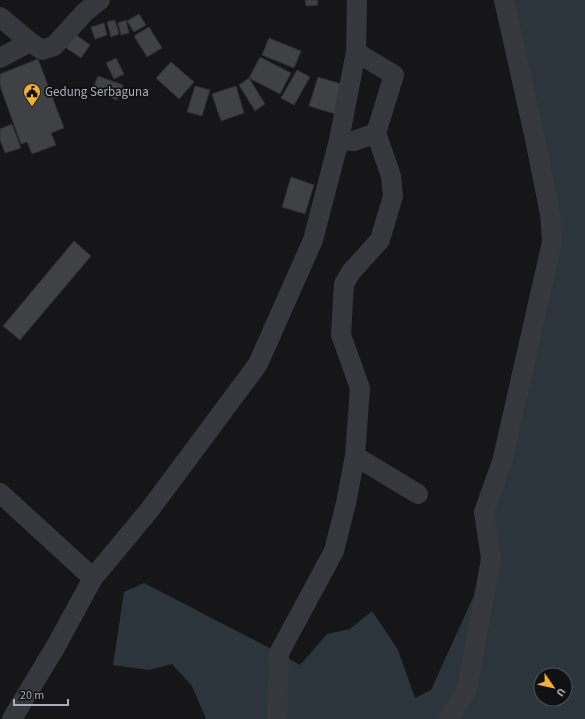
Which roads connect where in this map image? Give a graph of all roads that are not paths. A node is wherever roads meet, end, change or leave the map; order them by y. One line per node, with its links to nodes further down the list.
1 (100, 0): 5 (street)
2 (357, 0): 6 (street)
3 (504, 0): 16 (street)
4 (0, 17): 5 (street)
5 (30, 42): 7 (street)
6 (356, 52): 8 (street); 9 (street)
7 (0, 58)
8 (376, 133): 9 (street); 10 (street)
9 (338, 140): 13 (street)
10 (355, 456): 12 (street); 15 (street)
11 (0, 493): 13 (street)
12 (418, 494)
13 (93, 578): 14 (street)
14 (12, 719)
15 (276, 719)
16 (449, 719)

